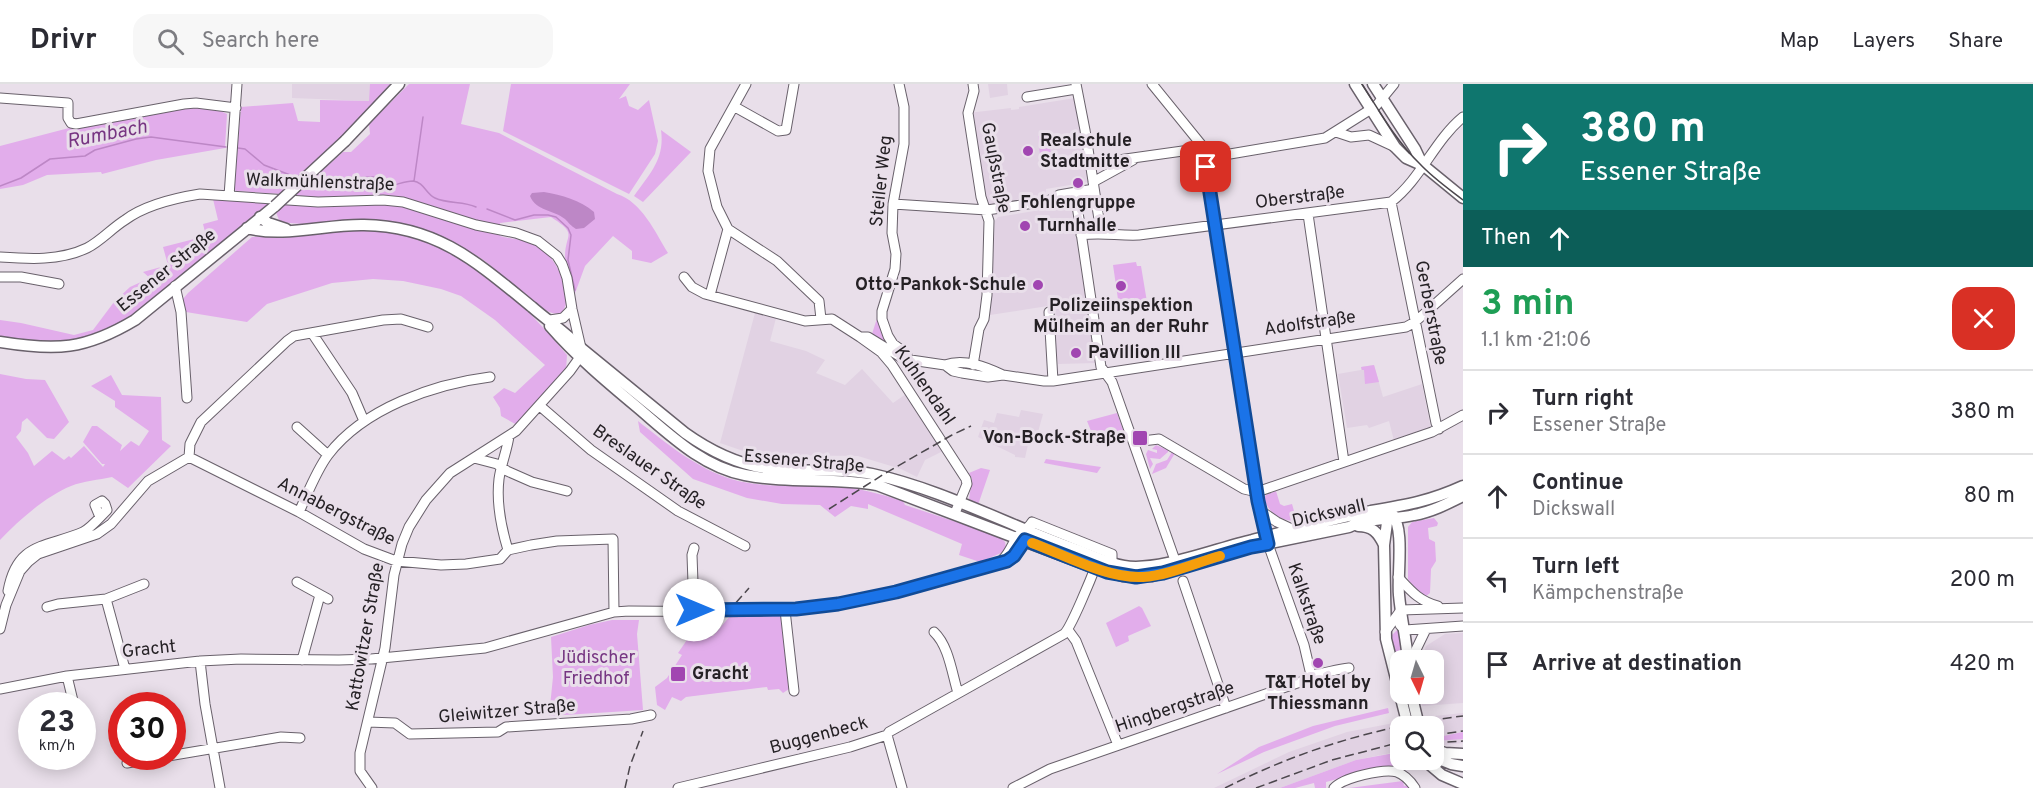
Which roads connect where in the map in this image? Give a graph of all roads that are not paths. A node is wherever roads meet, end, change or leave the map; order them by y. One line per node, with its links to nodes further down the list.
1 (237, 84): 16 (street)
2 (399, 84): 33 (main road, Essener Straße, bridge)
3 (746, 84): 15 (street)
4 (794, 84): 15 (street)
5 (899, 84): 30 (street, Steiler Weg)
6 (973, 84): 31 (street, Gaußstraße)
7 (1152, 84): 21 (street)
8 (1355, 84): 17 (main road)
9 (1373, 84): 14 (main road)
10 (1394, 84): 14 (street)
11 (1076, 87): 12 (street); 23 (street)
12 (1026, 97)
13 (0, 98): 16 (street)
14 (1382, 99): 17 (street); 24 (main road)
15 (735, 107): 36 (street)
16 (236, 108): 27 (street)
17 (1370, 110): 19 (street); 20 (main road)
18 (1463, 117): 24 (street)
19 (1336, 132): 20 (street); 21 (street)
20 (1395, 147): 24 (main road)
21 (1204, 148): 22 (street); 34 (street, Kalkstraße)
22 (1138, 158): 23 (street); 25 (street)
23 (1090, 164): 25 (street)
24 (1424, 166): 28 (main road); 29 (street)
25 (1094, 185): 26 (street); 38 (street)
26 (1075, 192): 31 (street); 39 (street)
27 (229, 196): 40 (street, Walkmühlenstraße); 47 (street, Walkmühlenstraße)
28 (1463, 198)
29 (1391, 202): 32 (street, Oberstraße); 52 (street, Gerberstraße)
30 (892, 204): 31 (street); 60 (street, Steiler Weg)
31 (987, 210): 61 (street, Gaußstraße)
32 (1308, 214): 34 (street, Oberstraße); 56 (street)
33 (261, 217): 35 (main road, Essener Straße); 37 (main road, Essener Straße)
34 (1215, 225): 38 (street, Oberstraße); 59 (street, Kalkstraße)
35 (247, 228): 37 (main road, Essener Straße); 45 (main road, Essener Straße)
36 (728, 229): 46 (street); 50 (street)
37 (289, 230): 48 (main road, Essener Straße)
38 (1101, 232): 39 (street, Oberstraße)
39 (1081, 235): 63 (street)
40 (0, 257)
41 (684, 277): 46 (street, Kuhlendahl)
42 (0, 278): 44 (street)
43 (1463, 279): 52 (street, Adolfstraße)
44 (59, 284)
45 (175, 286): 57 (main road, Essener Straße); 67 (street)
46 (710, 295): 50 (street, Kuhlendahl)
47 (572, 309): 51 (street); 58 (street, Walkmühlenstraße)
48 (537, 312): 51 (main road, Essener Straße); 58 (main road, Essener Straße)
49 (1049, 312): 66 (street)
50 (821, 319): 55 (street, Kuhlendahl)
51 (550, 320): 58 (main road, Essener Straße)
52 (1415, 322): 56 (street, Adolfstraße); 72 (street, Gerberstraße)
53 (428, 327): 54 (street)
54 (312, 333): 70 (street); 76 (street)
55 (860, 337): 60 (street, Adolfstraße); 84 (street, Kuhlendahl)
56 (1326, 339): 59 (street, Adolfstraße); 78 (street)
57 (0, 342)
58 (580, 352): 68 (street, Kattowitzer Straße); 84 (main road, Essener Straße)
59 (1234, 352): 63 (street, Adolfstraße); 82 (street, Kalkstraße)
60 (928, 362): 62 (street, Adolfstraße)
61 (973, 364): 62 (street, Adolfstraße); 64 (street, Adolfstraße)
62 (945, 365): 64 (street, Adolfstraße)
63 (1106, 373): 66 (street, Adolfstraße); 74 (street)
64 (1003, 375): 66 (street, Adolfstraße)
65 (490, 377): 70 (street)
66 (1053, 381)
67 (187, 398)
68 (540, 406): 73 (street, Kattowitzer Straße); 94 (street, Breslauer Straße)
69 (1463, 415): 72 (street)
70 (364, 421): 75 (street)
71 (297, 427): 75 (street)
72 (1439, 429): 78 (street)
73 (509, 436): 77 (street, Kattowitzer Straße); 79 (street)
74 (1134, 442): 82 (street); 100 (street)
75 (328, 455): 86 (street)
76 (189, 457): 86 (street, Annabergstraße); 106 (street)
77 (474, 458): 79 (street); 97 (street, Kattowitzer Straße)
78 (1344, 462): 82 (street)
79 (502, 468): 81 (street); 96 (street)
80 (1463, 486): 87 (main road, Dickswall)
81 (567, 491)
82 (1257, 492): 85 (street, Kalkstraße)
83 (1463, 496): 87 (main road, Dickswall)
84 (957, 509): 91 (main road, Essener Straße)
85 (1261, 511): 90 (street); 92 (street, Kalkstraße)
86 (299, 512): 97 (street, Annabergstraße)
87 (1391, 515): 89 (main road, Dickswall); 90 (main road, Dickswall); 93 (main road); 101 (main road)
88 (100, 517): 106 (street)
89 (1349, 526): 92 (main road, Dickswall); 93 (main road)
90 (1294, 530): 92 (main road, Dickswall)
91 (1022, 536): 98 (main road, Essener Straße); 99 (street, Essener Straße); 112 (street, Gracht)
92 (1267, 540): 100 (main road, Dickswall); 129 (street, Kalkstraße)
93 (1384, 545): 108 (main road)
94 (745, 546)
95 (694, 548): 111 (street)
96 (508, 550): 97 (street, Annabergstraße); 113 (street, Annabergstraße)
97 (396, 561): 124 (street, Kattowitzer Straße)
98 (1097, 563): 99 (main road, Essener Straße); 100 (main road, Dickswall); 118 (street)
99 (1112, 563): 100 (main road, Dickswall)
100 (1176, 565)
101 (1398, 577): 110 (street); 114 (main road)
102 (1183, 581): 135 (street)
103 (297, 582): 125 (street)
104 (144, 584): 105 (street)
105 (106, 599): 107 (street); 128 (street)
106 (6, 605): 117 (street)
107 (47, 607)
108 (1385, 608): 114 (street); 121 (main road)
109 (1463, 608): 110 (street)
110 (1446, 609): 114 (street)
111 (694, 610): 112 (street, Gracht); 113 (street, Gracht)
112 (785, 610): 132 (street)
113 (614, 612): 124 (street, Gracht)
114 (1398, 615): 119 (main road); 121 (street)
115 (1463, 626): 116 (street)
116 (1426, 628): 119 (street); 123 (street)
117 (0, 629)
118 (1068, 630): 134 (street, Buggenbeck); 141 (street)
119 (1405, 630): 122 (main road)
120 (934, 632): 134 (street)
121 (1386, 632): 137 (main road)
122 (1408, 650)
123 (1415, 650)
124 (382, 658): 125 (street, Gracht); 138 (street, Kattowitzer Straße)
125 (302, 660): 126 (street, Gracht)
126 (200, 661): 128 (street, Gracht); 142 (street)
127 (1349, 668): 129 (street, Hingbergstraße)
128 (125, 669): 130 (street, Gracht)
129 (1311, 675): 135 (street, Hingbergstraße)
130 (67, 676): 131 (street, Gracht); 133 (street)
131 (0, 689)
132 (794, 691)
133 (71, 692)
134 (957, 693): 139 (street, Buggenbeck)
135 (1226, 708): 141 (street, Hingbergstraße)
136 (651, 715): 138 (street, Gleiwitzer Straße)
137 (1405, 716)
138 (368, 722): 152 (street, Kattowitzer Straße)
139 (887, 735): 153 (street, Buggenbeck); 154 (street)
140 (300, 738): 142 (street)
141 (1118, 745): 155 (street, Hingbergstraße)
142 (213, 749): 143 (street); 151 (street)
143 (186, 753)
144 (1444, 753): 145 (main road)
145 (1463, 754)
146 (1444, 761): 147 (main road)
147 (1463, 766)
148 (1436, 770): 149 (main road)
149 (1463, 784)
150 (1336, 786): 156 (street)
151 (220, 788)
152 (372, 788)
153 (678, 788)
154 (902, 788)
155 (1012, 788)
156 (1415, 788)

